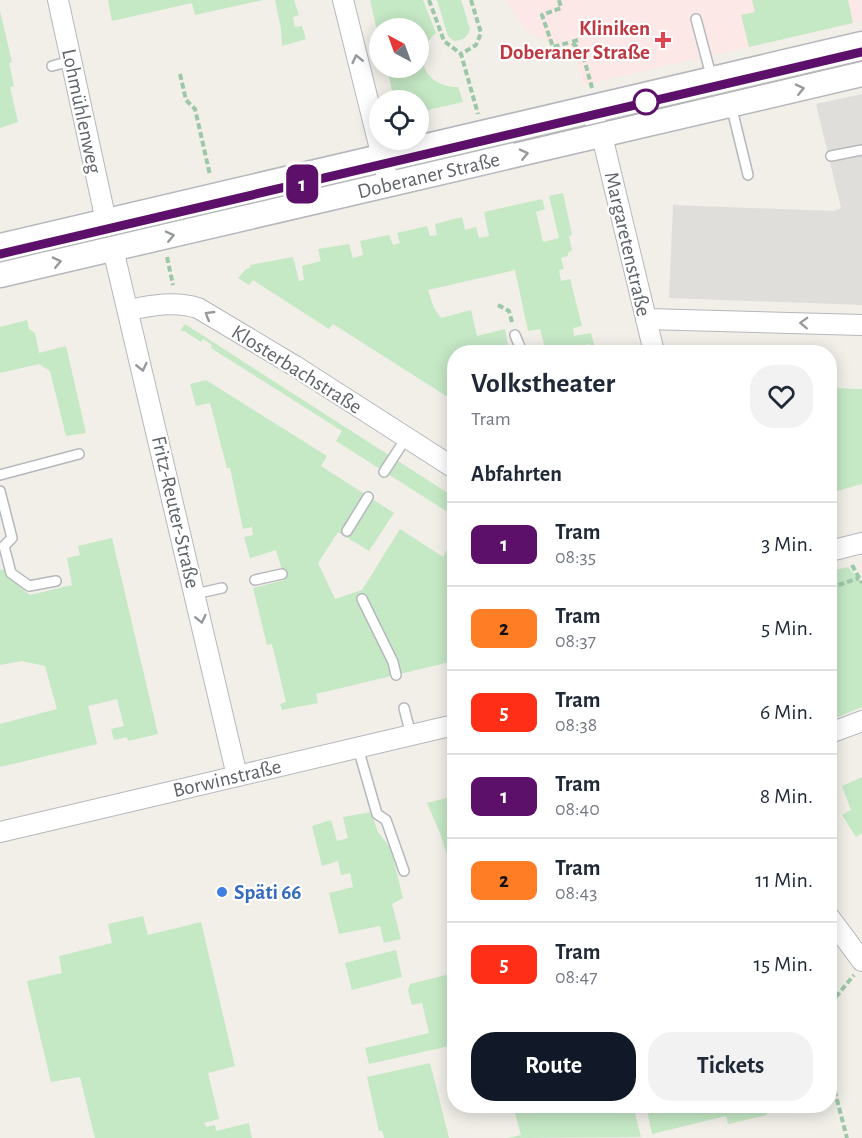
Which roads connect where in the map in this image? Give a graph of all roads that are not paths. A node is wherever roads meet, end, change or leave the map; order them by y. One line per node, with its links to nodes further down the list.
1 (58, 0): 15 (street, Lohmühlenweg)
2 (343, 0): 12 (street, one-way to 2)
3 (696, 19): 6 (lane)
4 (862, 44): 6 (street, Doberaner Straße)
5 (862, 74): 8 (street, Doberaner Straße, one-way to 5)
6 (712, 79): 7 (street, Doberaner Straße)
7 (588, 101): 9 (street); 12 (street, Doberaner Straße)
8 (731, 105): 9 (street, Doberaner Straße); 13 (lane)
9 (602, 136): 14 (street, Doberaner Straße, one-way to 9); 20 (street, Margaretenstraße)
10 (862, 150): 11 (lane)
11 (831, 156)
12 (382, 157): 14 (street); 15 (street, Doberaner Straße)
13 (748, 175)
14 (389, 185): 17 (street, Doberaner Straße, one-way to 14)
15 (106, 221): 16 (street, Doberaner Straße); 17 (street)
16 (0, 246)
17 (113, 249): 18 (street, Doberaner Straße, one-way to 17); 19 (street, Fritz-Reuter-Straße)
18 (0, 275)
19 (129, 310): 25 (street, Klosterbachstraße, one-way to 19); 40 (street, Fritz-Reuter-Straße, one-way to 40)
20 (646, 319): 21 (street, one-way to 20); 24 (street, Margaretenstraße)
21 (862, 325)
22 (515, 332): 23 (lane)
23 (520, 345)
24 (652, 345)
25 (406, 438): 27 (street, Klosterbachstraße); 28 (lane)
26 (79, 454): 29 (lane)
27 (447, 464)
28 (384, 472)
29 (0, 475)
30 (0, 491): 32 (lane)
31 (368, 497): 33 (lane)
32 (1, 502): 38 (lane)
33 (347, 531)
34 (862, 543): 35 (street)
35 (837, 549)
36 (282, 574): 37 (lane)
37 (255, 580)
38 (56, 581)
39 (222, 588): 40 (lane)
40 (195, 594): 49 (street, Fritz-Reuter-Straße, one-way to 49)
41 (362, 599): 42 (lane)
42 (396, 675)
43 (404, 708): 47 (lane)
44 (862, 721): 46 (street)
45 (447, 727): 47 (street, Borwinstraße)
46 (837, 731)
47 (411, 735): 48 (street, Borwinstraße)
48 (358, 748): 49 (street, Borwinstraße); 51 (lane)
49 (237, 776): 50 (street, Borwinstraße)
50 (0, 832)
51 (404, 871)
52 (837, 930): 53 (street)
53 (859, 967)

